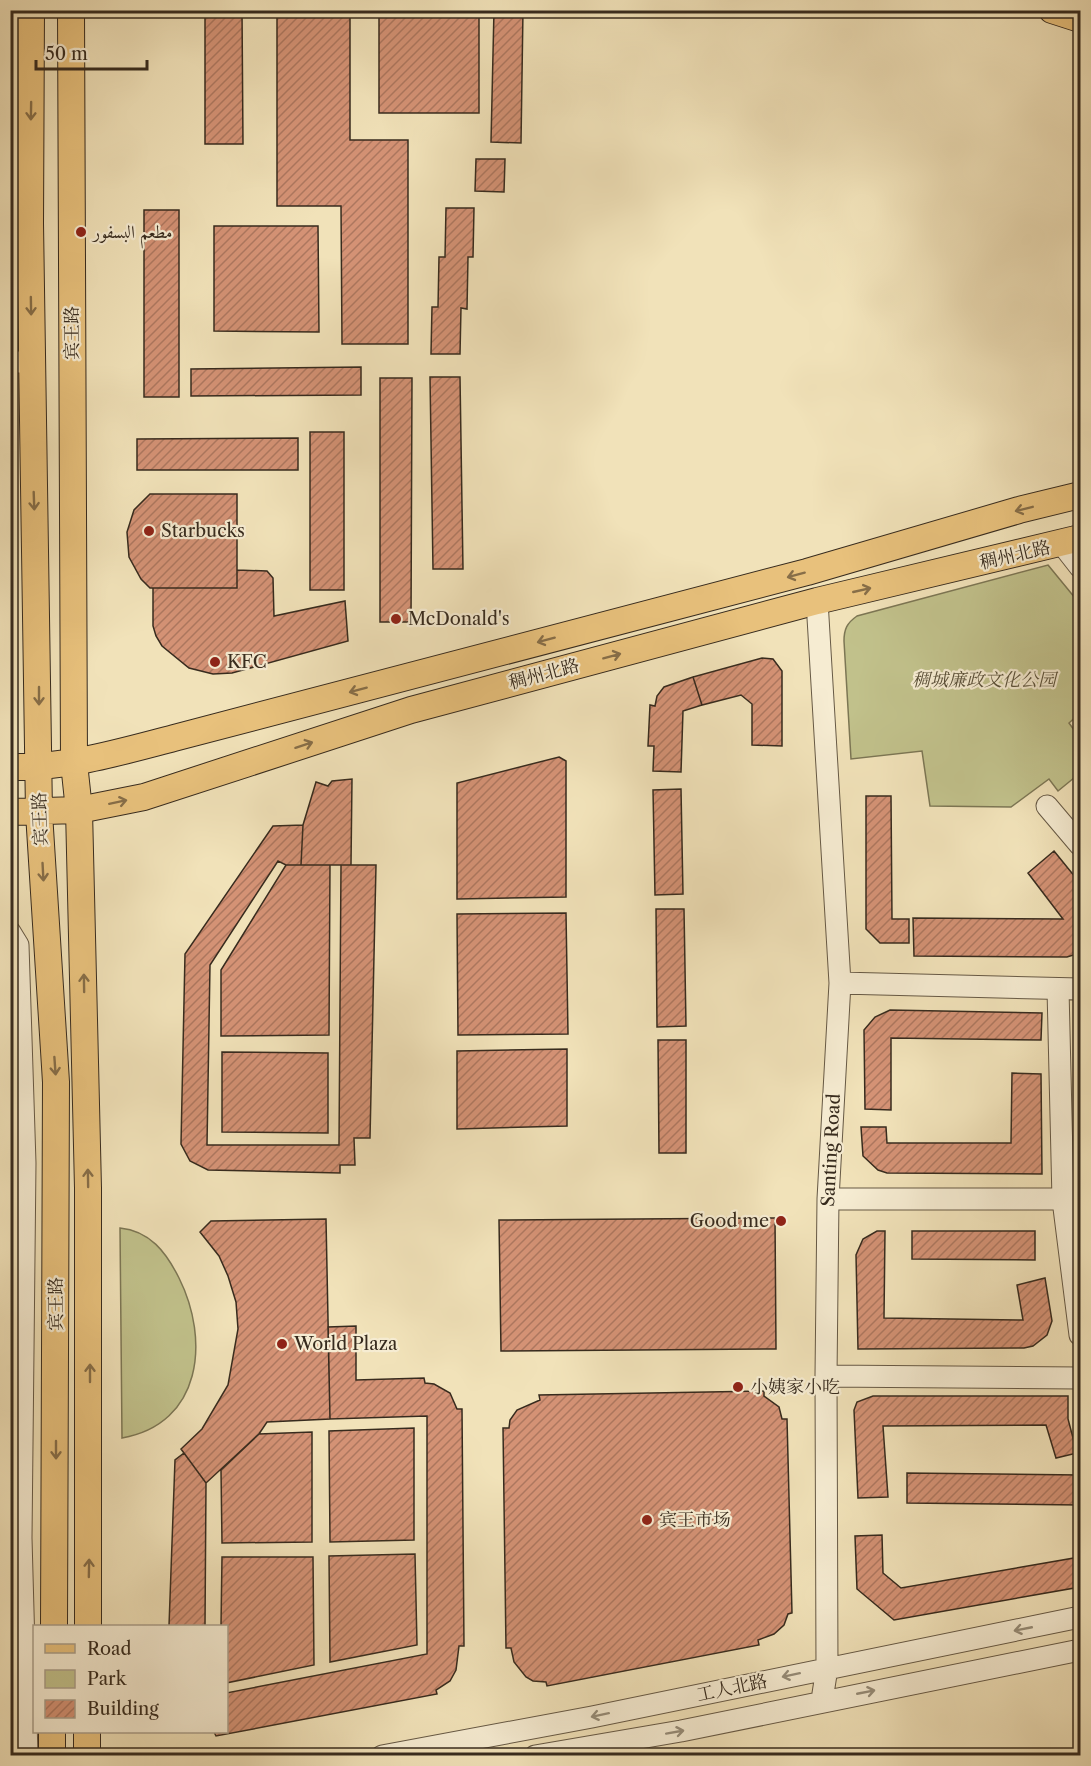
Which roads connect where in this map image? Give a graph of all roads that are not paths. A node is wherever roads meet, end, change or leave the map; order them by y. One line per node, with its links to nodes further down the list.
1 (31, 10): 5 (main road, 宾王路)
2 (71, 10): 11 (main road, 宾王路)
3 (1052, 10): 4 (main road)
4 (1080, 19)
5 (21, 67): 6 (main road, 宾王路, one-way to 6)
6 (21, 362): 13 (main road, 宾王路, one-way to 13)
7 (1080, 495): 11 (main road, 稠州北路, one-way to 11)
8 (1071, 541): 9 (street); 10 (main road, 稠州北路, one-way to 8)
9 (1080, 567)
10 (817, 601): 15 (main road, 稠州北路, one-way to 10); 20 (street, Santing Road)
11 (74, 763): 13 (main road, 稠州北路); 15 (main road, 宾王路)
12 (10, 767): 13 (main road, 稠州北路)
13 (39, 768): 17 (main road, 宾王路)
14 (1047, 806): 18 (street)
15 (79, 810): 17 (main road, 稠州北路); 35 (main road, 宾王路, one-way to 15)
16 (10, 812): 17 (main road, 稠州北路)
17 (39, 813): 24 (main road, 宾王路, one-way to 24)
18 (1080, 845)
19 (10, 932): 23 (street)
20 (840, 983): 21 (street); 25 (street, Santing Road)
21 (1058, 989): 22 (street); 26 (street)
22 (1080, 989)
23 (18, 1176): 24 (street); 27 (street)
24 (56, 1177): 34 (main road, 宾王路, one-way to 34)
25 (828, 1199): 26 (street); 29 (street, Santing Road)
26 (1072, 1200): 28 (street)
27 (17, 1203): 31 (street)
28 (1080, 1335)
29 (825, 1376): 30 (street); 37 (street, Santing Road)
30 (1080, 1378)
31 (16, 1467): 32 (street)
32 (16, 1538): 41 (street)
33 (1080, 1617): 37 (street, 工人北路, one-way to 37)
34 (54, 1625)
35 (88, 1625)
36 (1080, 1650): 38 (street, 工人北路, one-way to 36)
37 (827, 1668): 38 (street, Santing Road); 44 (street, 工人北路, one-way to 44)
38 (822, 1700): 45 (street, 工人北路, one-way to 38)
39 (52, 1733): 42 (main road)
40 (87, 1733): 43 (main road)
41 (27, 1755)
42 (52, 1755)
43 (87, 1755)
44 (382, 1755)
45 (535, 1755)

